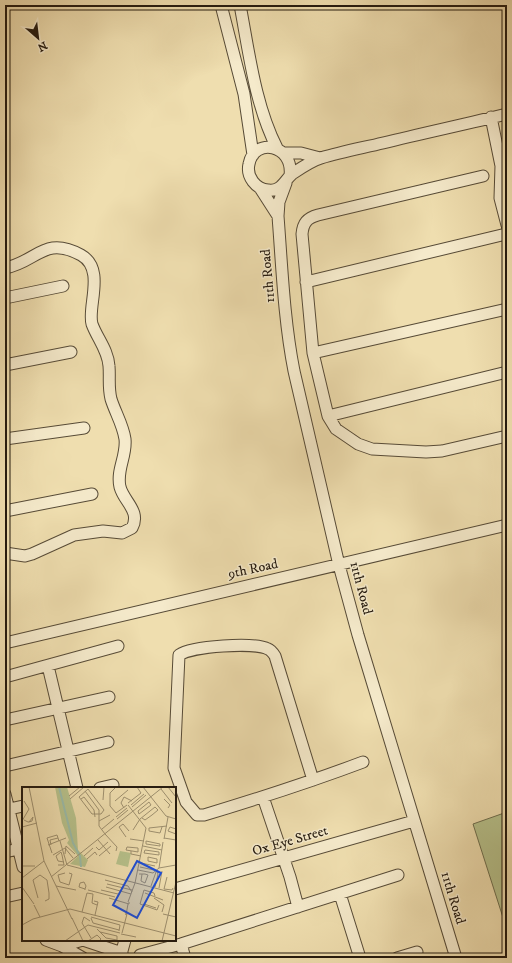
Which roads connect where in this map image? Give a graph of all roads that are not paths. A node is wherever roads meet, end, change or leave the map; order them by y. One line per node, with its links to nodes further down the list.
1 (221, 5): 6 (street)
2 (240, 5): 5 (street)
3 (507, 114): 4 (street)
4 (491, 118): 7 (street); 8 (street)
5 (280, 151): 6 (street); 7 (street); 10 (street)
6 (253, 155): 11 (street)
7 (320, 158): 10 (street)
8 (504, 171): 13 (street)
9 (483, 176): 15 (street)
10 (288, 179): 11 (street); 12 (street, 11th Road)
11 (260, 188): 12 (street, 11th Road)
12 (278, 216): 31 (street, 11th Road)
13 (507, 231): 15 (street)
14 (5, 268): 30 (street)
15 (306, 282): 20 (street)
16 (63, 286): 17 (street)
17 (5, 298)
18 (507, 309): 20 (street)
19 (71, 352): 21 (street)
20 (313, 353): 23 (street)
21 (5, 365)
22 (507, 372): 23 (street)
23 (328, 416): 25 (street)
24 (84, 428): 26 (street)
25 (507, 436)
26 (5, 439)
27 (92, 494): 28 (street)
28 (5, 511)
29 (507, 525): 31 (street, 9th Road)
30 (5, 553)
31 (339, 565): 32 (street, 9th Road); 51 (street, 11th Road)
32 (5, 643)
33 (118, 646): 34 (street)
34 (48, 666): 35 (street); 37 (street)
35 (5, 677)
36 (109, 697): 37 (street)
37 (57, 709): 38 (street); 40 (street)
38 (5, 720)
39 (108, 742): 40 (street)
40 (68, 752): 42 (street); 45 (street)
41 (363, 762): 43 (street)
42 (5, 766)
43 (313, 780): 48 (street); 48 (street)
44 (113, 785): 46 (street)
45 (77, 787)
46 (104, 787)
47 (5, 794): 50 (street)
48 (263, 797): 54 (street)
49 (22, 806): 50 (street)
50 (7, 809): 52 (street)
51 (414, 821): 54 (street, Ox Eye Street); 74 (street, 11th Road)
52 (21, 849): 53 (street)
53 (5, 852)
54 (284, 858): 56 (street, Ox Eye Street); 60 (street)
55 (398, 875): 58 (street)
56 (176, 889)
57 (22, 893): 59 (street)
58 (340, 894): 60 (street); 72 (street)
59 (5, 897)
60 (298, 907): 65 (street)
61 (49, 941): 66 (street)
62 (80, 941): 66 (street)
63 (91, 941): 69 (street)
64 (125, 941): 69 (street)
65 (181, 944): 68 (street); 71 (street)
66 (62, 946): 70 (street)
67 (417, 952): 73 (street)
68 (140, 955)
69 (121, 956)
70 (83, 958)
71 (185, 958)
72 (360, 958)
73 (397, 958)
74 (456, 958)

